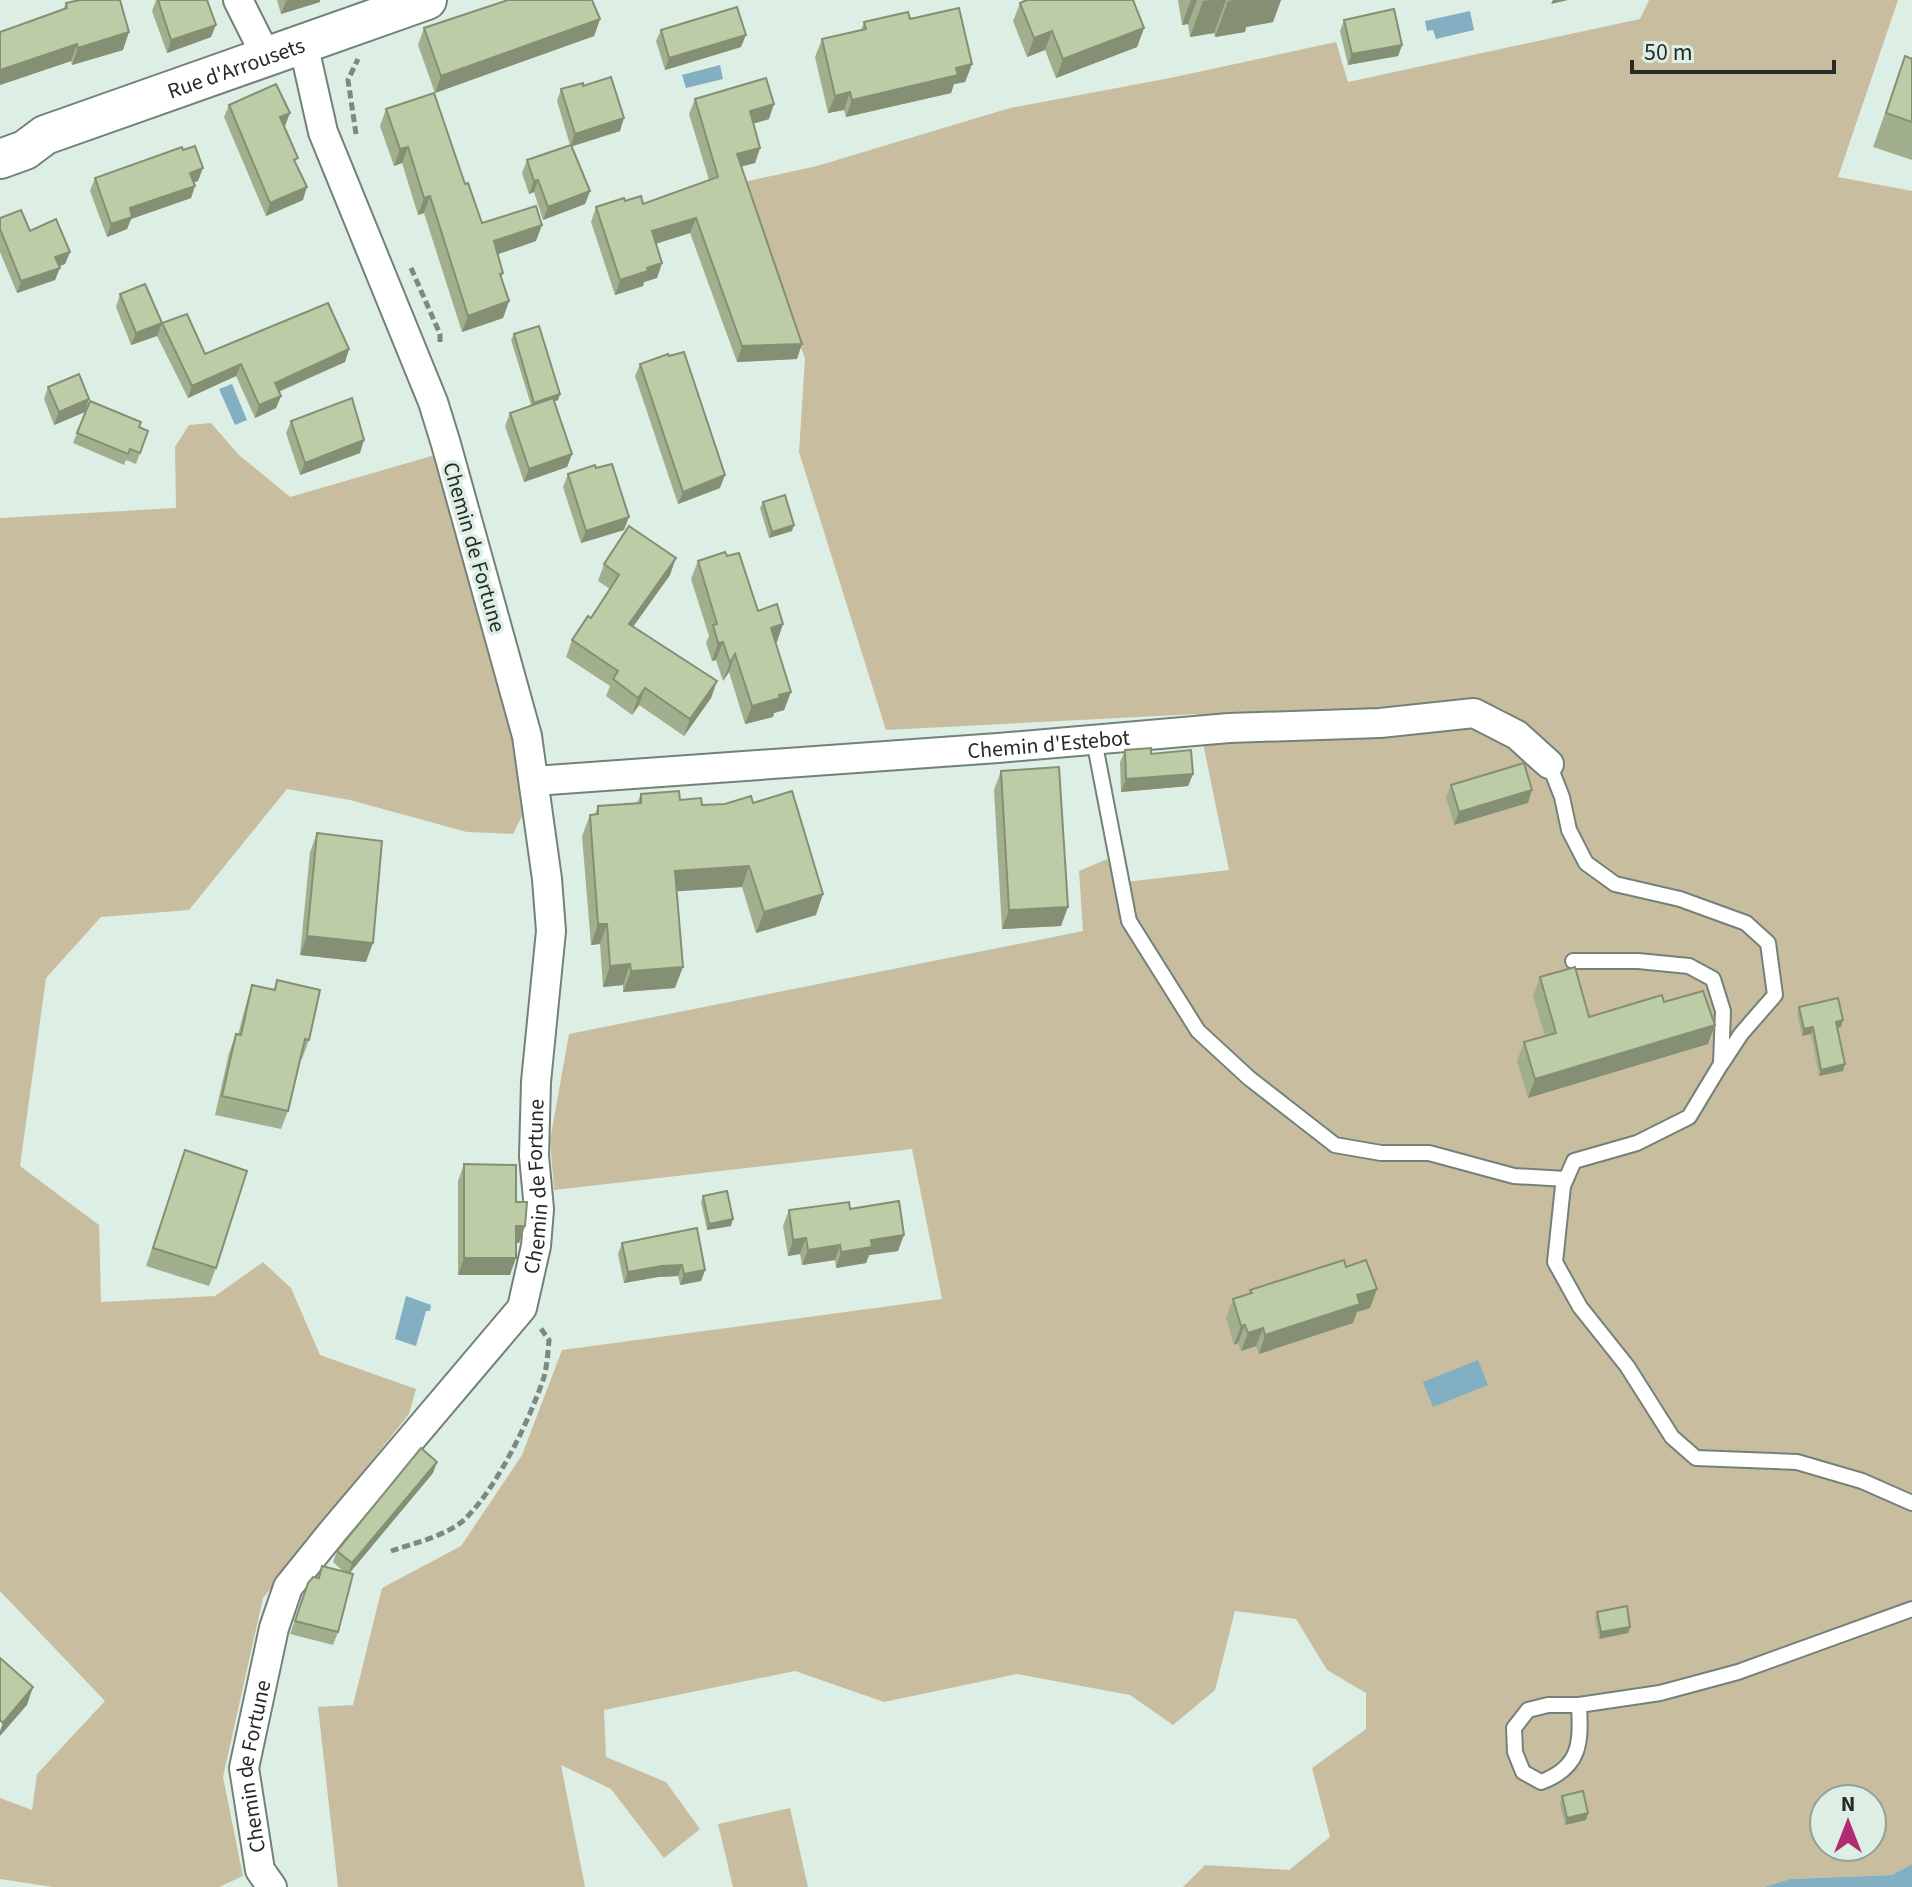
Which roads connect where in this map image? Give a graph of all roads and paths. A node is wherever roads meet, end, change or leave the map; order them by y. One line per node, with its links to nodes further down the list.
1 (238, 0): 5 (street)
2 (427, 0): 3 (main road, Rue d'Arrousets)
3 (303, 43): 5 (main road, Rue d'Arrousets); 14 (street, Chemin de Fortune)
4 (361, 53): 8 (path)
5 (266, 56): 6 (main road, Rue d'Arrousets)
6 (45, 135): 7 (main road, Rue d'Arrousets); 9 (main road, Rue d'Arrousets)
7 (0, 136)
8 (357, 141)
9 (0, 159)
10 (407, 260): 11 (path)
11 (441, 352)
12 (1094, 740): 13 (street, Chemin d'Estebot); 14 (street, Chemin d'Estebot); 17 (lane)
13 (1549, 764): 16 (lane)
14 (534, 781): 18 (street, Chemin de Fortune)
15 (1573, 961): 16 (lane)
16 (1721, 1064): 17 (lane)
17 (1566, 1179): 19 (lane)
18 (522, 1308): 20 (path); 23 (street, Chemin de Fortune)
19 (1912, 1503)
20 (391, 1551)
21 (1912, 1609): 22 (lane)
22 (1579, 1705): 22 (lane)
23 (272, 1887)

